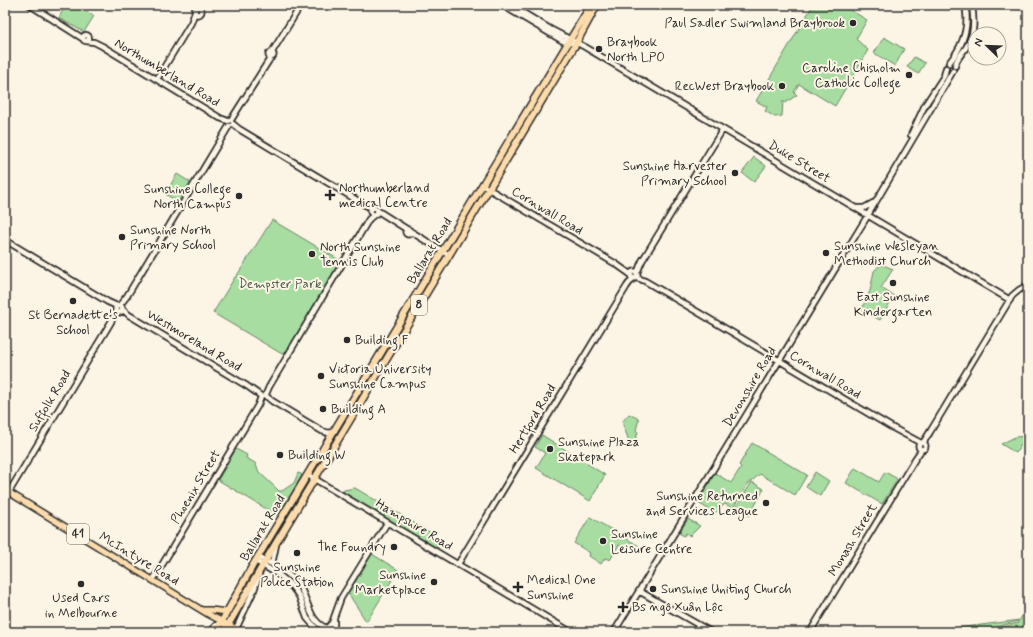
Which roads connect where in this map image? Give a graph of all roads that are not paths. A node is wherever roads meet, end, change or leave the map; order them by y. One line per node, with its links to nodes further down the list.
1 (30, 5): 22 (street, Northumberland Road)
2 (301, 5): 23 (street, Suffolk Road)
3 (502, 5): 15 (street)
4 (510, 5): 15 (street)
5 (590, 5): 15 (highway, Ballarat Road / 8)
6 (597, 5): 16 (highway, Ballarat Road / 8)
7 (965, 5): 10 (street)
8 (972, 5): 11 (street)
9 (199, 9): 22 (street)
10 (967, 17): 11 (street); 13 (street)
11 (973, 17): 12 (street)
12 (972, 26)
13 (964, 39): 14 (street); 18 (street)
14 (967, 40)
15 (569, 41): 16 (street); 26 (highway, Ballarat Road / 8)
16 (576, 43): 24 (street, Duke Street); 27 (highway, Ballarat Road / 8)
17 (967, 47): 19 (street)
18 (949, 63): 19 (street); 20 (street)
19 (955, 66): 21 (street)
20 (946, 68): 21 (street); 25 (street)
21 (952, 71): 25 (street)
22 (157, 79): 23 (street, Northumberland Road)
23 (230, 123): 30 (street, Northumberland Road); 39 (street, Suffolk Road)
24 (722, 129): 29 (street, Duke Street); 35 (street, Hertford Road)
25 (904, 152): 28 (street, Devonshire Road)
26 (482, 185): 27 (street, Cornwall Road); 33 (highway, Ballarat Road / 8)
27 (489, 189): 34 (highway, Ballarat Road / 8); 35 (street, Cornwall Road)
28 (875, 200): 29 (street); 31 (street, Devonshire Road)
29 (856, 208): 31 (street, Duke Street)
30 (374, 212): 33 (street, Northumberland Road); 41 (street, Phoenix Street)
31 (867, 215): 38 (street, Duke Street); 40 (street, Devonshire Road)
32 (5, 240): 39 (street, Westmoreland Road)
33 (443, 251): 34 (street, Northumberland Road); 43 (highway, Ballarat Road / 8)
34 (449, 255): 47 (highway, Ballarat Road / 8)
35 (634, 275): 40 (street, Cornwall Road); 53 (street, Hertford Road)
36 (1028, 285): 38 (street)
37 (1028, 288): 38 (street)
38 (1010, 300): 45 (street, Monash Street)
39 (119, 309): 41 (street, Westmoreland Road); 50 (street, Suffolk Road)
40 (779, 361): 45 (street, Cornwall Road); 60 (street, Devonshire Road)
41 (263, 396): 42 (street, Westmoreland Road); 59 (street, Phoenix Street)
42 (322, 431): 43 (street, Westmoreland Road); 44 (street, Westmoreland Road)
43 (333, 432): 44 (highway, Ballarat Road / 8)
44 (328, 441): 46 (highway, Ballarat Road / 8)
45 (922, 446): 75 (street, Monash Street)
46 (323, 449): 47 (highway); 48 (highway, Ballarat Road / 8)
47 (329, 456): 49 (highway, Ballarat Road / 8)
48 (308, 475): 49 (street, Hampshire Road); 54 (highway, Ballarat Road / 8)
49 (315, 479): 51 (street, Hampshire Road); 52 (highway, Ballarat Road / 8)
50 (7, 491): 59 (main road, McIntyre Road / 41)
51 (387, 523): 56 (street, Hampshire Road); 63 (street)
52 (276, 541): 55 (street); 57 (highway, Ballarat Road / 8)
53 (470, 545): 56 (street, Hertford Road); 58 (street)
54 (257, 559): 57 (street); 62 (highway, Ballarat Road / 8)
55 (272, 564): 57 (street); 65 (street)
56 (458, 564): 58 (street, Hampshire Road)
57 (262, 565): 66 (highway, Ballarat Road / 8); 70 (street)
58 (468, 571): 72 (street, Hampshire Road)
59 (153, 580): 61 (main road, McIntyre Road / 41)
60 (639, 591): 73 (street, Devonshire Road); 74 (street)
61 (202, 610): 62 (main road); 64 (main road, McIntyre Road / 41)
62 (227, 612): 64 (highway, Ballarat Road / 8)
63 (334, 615): 65 (street); 71 (street)
64 (221, 622): 66 (main road, 41); 67 (street); 68 (highway, Ballarat Road / 8)
65 (325, 629): 71 (street)
66 (232, 630): 69 (main road, 41)
67 (211, 632)
68 (216, 632)
69 (242, 632)
70 (319, 632)
71 (334, 632)
72 (572, 632)
73 (614, 632)
74 (709, 632)
75 (810, 632)

